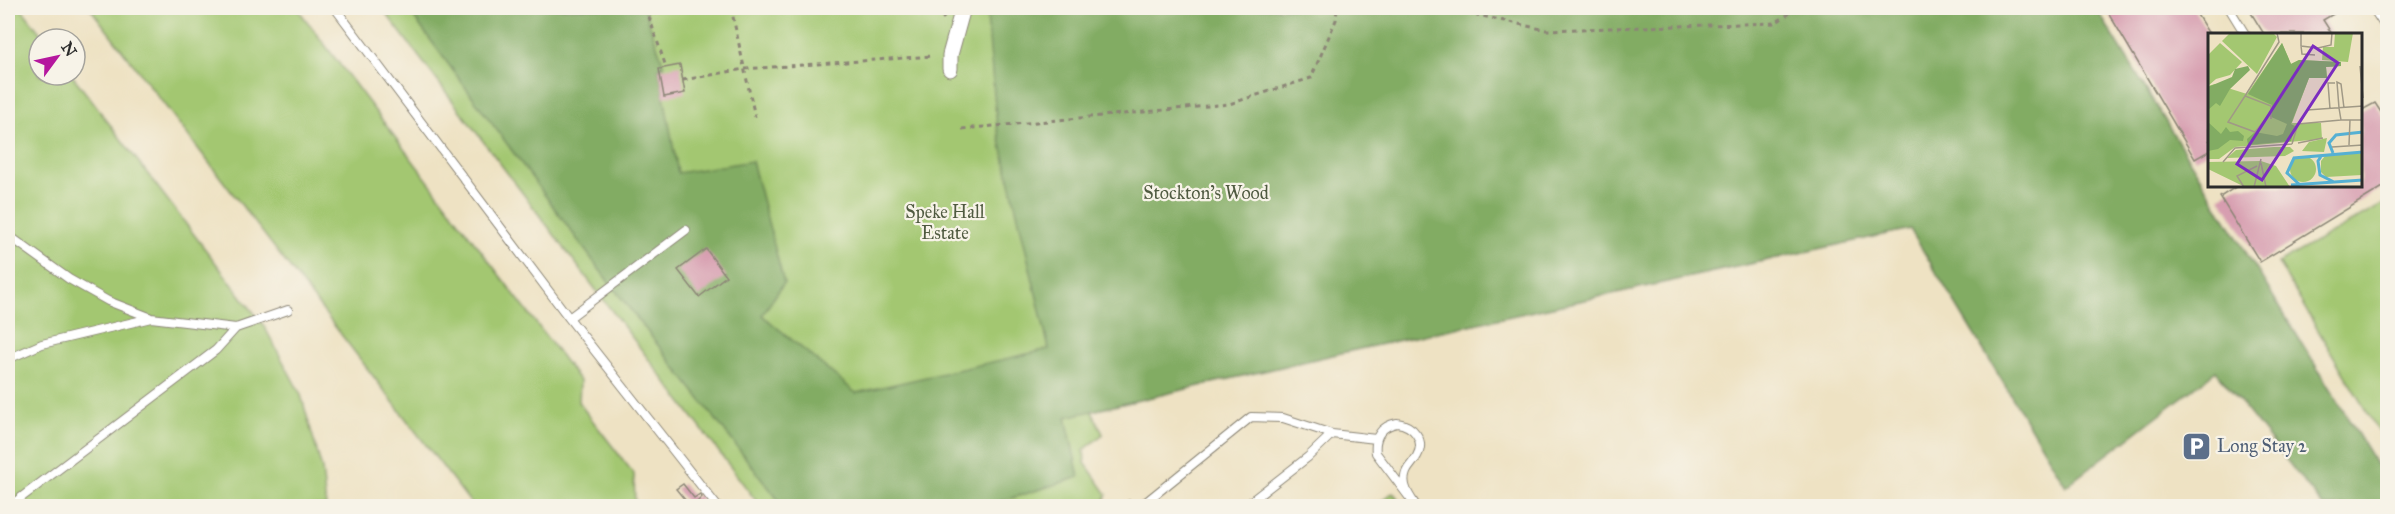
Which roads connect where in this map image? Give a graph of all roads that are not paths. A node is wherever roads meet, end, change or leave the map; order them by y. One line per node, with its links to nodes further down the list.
1 (336, 8): 12 (lane)
2 (963, 8): 7 (street)
3 (2229, 8): 6 (lane)
4 (2373, 8): 5 (lane)
5 (2388, 31)
6 (2244, 33)
7 (950, 62)
8 (686, 230): 12 (lane)
9 (8, 235): 11 (lane)
10 (288, 310): 13 (lane)
11 (151, 318): 13 (lane); 14 (lane)
12 (568, 318): 19 (lane)
13 (236, 328): 18 (lane)
14 (8, 359)
15 (1332, 434): 16 (lane); 22 (lane); 23 (lane)
16 (1376, 439): 17 (lane); 17 (lane)
17 (1416, 506)
18 (10, 507)
19 (717, 507)
20 (1123, 507): 21 (lane)
21 (1134, 507)
22 (1141, 507)
23 (1245, 507)

